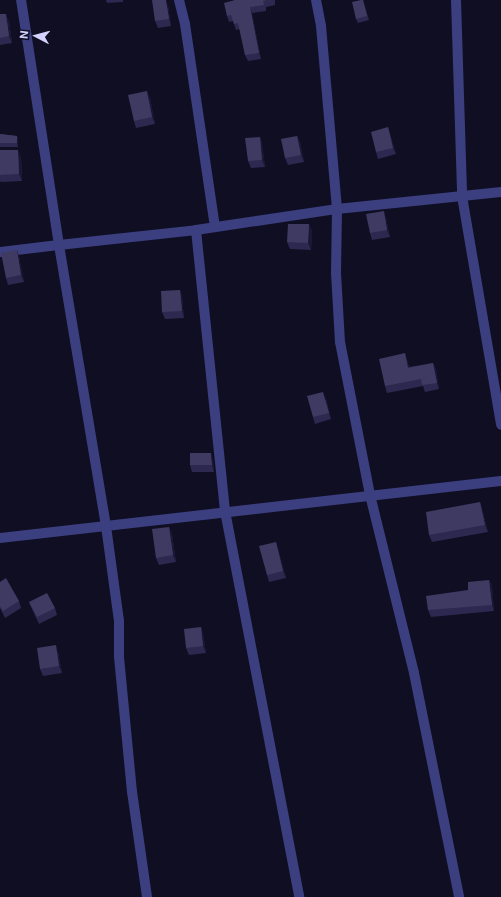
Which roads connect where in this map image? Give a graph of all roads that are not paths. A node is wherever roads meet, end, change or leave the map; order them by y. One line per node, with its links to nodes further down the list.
1 (21, 0): 10 (street)
2 (179, 0): 8 (street)
3 (316, 0): 7 (street)
4 (456, 0): 6 (street)
5 (501, 192): 6 (street)
6 (462, 196): 7 (street); 12 (street)
7 (337, 209): 8 (street); 14 (street)
8 (215, 227): 9 (street)
9 (196, 230): 10 (street); 15 (street)
10 (58, 245): 11 (street); 16 (street)
11 (0, 252)
12 (501, 425)
13 (501, 481): 14 (street)
14 (370, 495): 15 (street); 20 (street)
15 (225, 511): 16 (street); 19 (street)
16 (106, 526): 17 (street); 18 (street)
17 (0, 538)
18 (147, 897)
19 (299, 897)
20 (459, 897)

